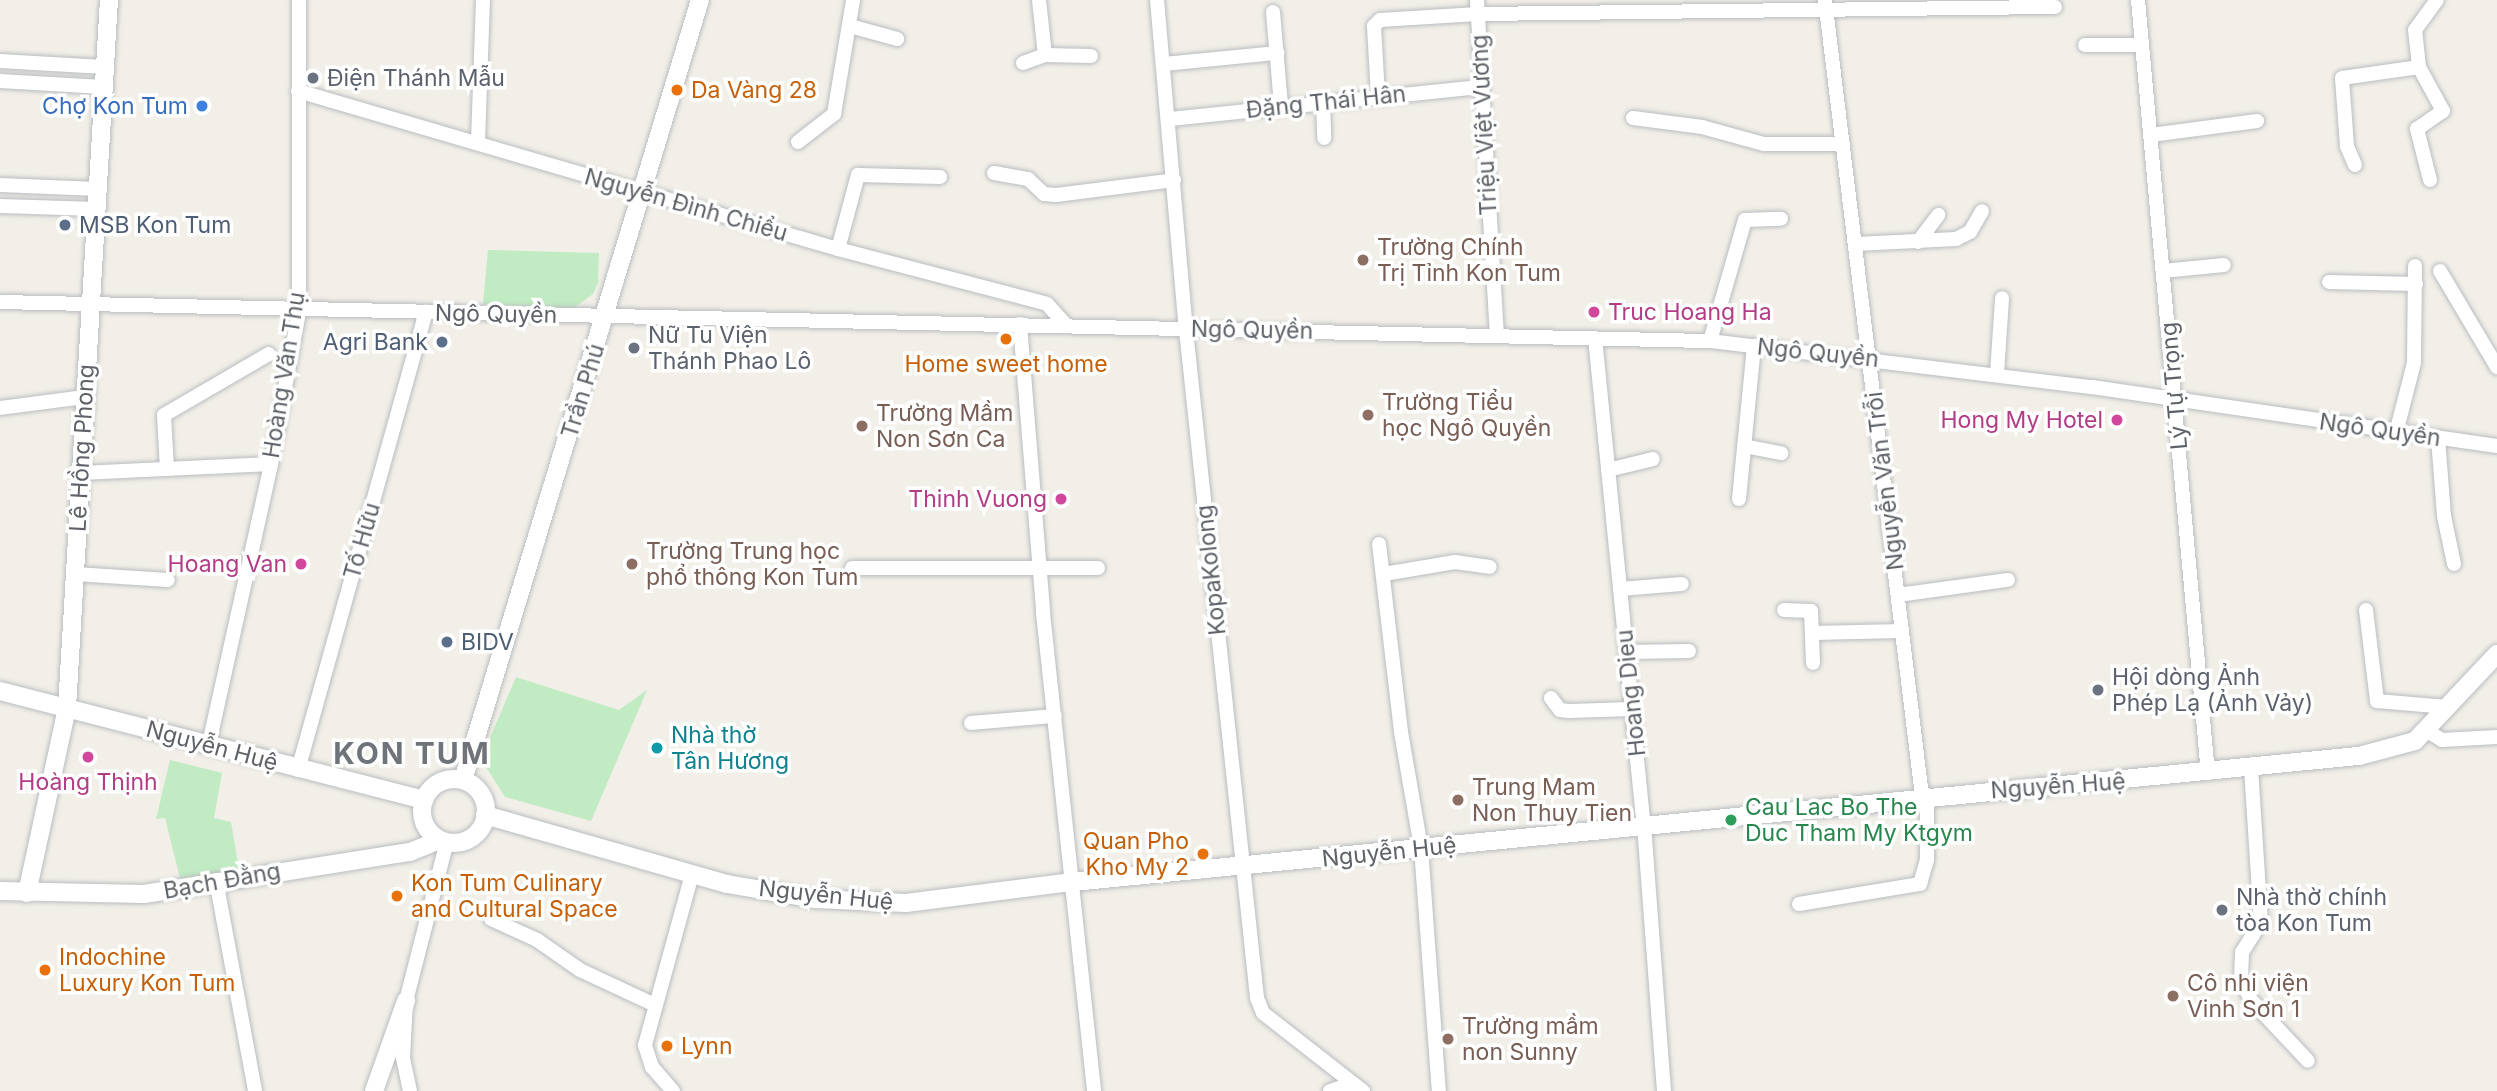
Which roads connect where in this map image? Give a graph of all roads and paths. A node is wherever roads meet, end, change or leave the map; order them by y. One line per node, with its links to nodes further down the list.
1 (108, 0): 24 (street, Lê Hồng Phong)
2 (299, 0): 29 (street, Hoàng Văn Thụ)
3 (483, 0): 38 (street)
4 (700, 0): 48 (street, Trần Phú)
5 (853, 0): 14 (street)
6 (1039, 0): 19 (street)
7 (1157, 0): 23 (street, KopaKolong)
8 (2138, 0): 16 (street, Lý Tự Trọng)
9 (2437, 0): 25 (street)
10 (1826, 5): 11 (street); 12 (street); 40 (street, Nguyễn Văn Trỗi)
11 (1478, 7): 28 (street, Triệu Việt Vương); 30 (street)
12 (2055, 7)
13 (1273, 12): 18 (street)
14 (850, 26): 15 (street); 39 (street)
15 (897, 39)
16 (2142, 44): 17 (street); 36 (street, Lý Tự Trọng)
17 (2085, 45)
18 (1277, 53): 23 (street); 32 (street)
19 (1045, 55): 20 (street); 22 (street)
20 (1091, 56)
21 (0, 61): 24 (street)
22 (1023, 63)
23 (1164, 64): 34 (street, KopaKolong)
24 (104, 67): 27 (street, Lê Hồng Phong)
25 (2419, 67): 41 (street); 45 (street)
26 (0, 81): 27 (street)
27 (103, 87): 47 (street, Lê Hồng Phong)
28 (1482, 87): 30 (street, Đặng Thái Hân); 72 (street, Triệu Việt Vương)
29 (298, 91): 38 (street, Nguyễn Đình Chiểu); 66 (street, Hoàng Văn Thụ)
30 (1378, 96): 31 (street, Đặng Thái Hân)
31 (1324, 101): 32 (street, Đặng Thái Hân); 37 (street)
32 (1281, 105): 34 (street, Đặng Thái Hân)
33 (1633, 118): 40 (street)
34 (1170, 119): 44 (street, KopaKolong)
35 (2257, 121): 36 (street)
36 (2151, 135): 59 (street, Lý Tự Trọng)
37 (1324, 138)
38 (478, 142): 48 (street, Nguyễn Đình Chiểu)
39 (798, 142)
40 (1843, 144): 55 (street, Nguyễn Văn Trỗi)
41 (2355, 165)
42 (994, 173): 44 (street)
43 (940, 177): 56 (street)
44 (1174, 180): 71 (street, KopaKolong)
45 (2430, 180)
46 (0, 185): 47 (street)
47 (98, 189): 50 (street, Lê Hồng Phong)
48 (643, 192): 56 (street, Nguyễn Đình Chiểu); 68 (street, Trần Phú)
49 (0, 206): 50 (street)
50 (97, 209): 64 (street, Lê Hồng Phong)
51 (1982, 211): 54 (street)
52 (1938, 215): 54 (street)
53 (1781, 219): 74 (street)
54 (1918, 242): 55 (street)
55 (1856, 244): 77 (street, Nguyễn Văn Trỗi)
56 (838, 249): 70 (street, Nguyễn Đình Chiểu)
57 (2224, 265): 59 (street)
58 (2415, 266): 62 (street)
59 (2164, 271): 81 (street, Lý Tự Trọng)
60 (2440, 271): 78 (street)
61 (2329, 282): 62 (street)
62 (2416, 284): 83 (street)
63 (2002, 298): 79 (street)
64 (91, 301): 65 (street, Ngô Quyền); 66 (street, Ngô Quyền); 80 (street, Lê Hồng Phong)
65 (0, 302)
66 (299, 311): 67 (street, Ngô Quyền); 89 (street, Hoàng Văn Thụ)
67 (426, 312): 68 (street, Ngô Quyền); 126 (street, Tố Hữu)
68 (606, 316): 69 (street, Ngô Quyền); 128 (street, Trần Phú)
69 (1020, 324): 70 (street, Ngô Quyền); 99 (street)
70 (1067, 326): 71 (street, Ngô Quyền)
71 (1186, 330): 72 (street, Ngô Quyền); 135 (street, KopaKolong)
72 (1497, 334): 73 (street, Ngô Quyền)
73 (1595, 338): 74 (street, Ngô Quyền); 91 (street, Hoang Dieu)
74 (1710, 341): 75 (street, Ngô Quyền)
75 (1754, 346): 77 (street, Ngô Quyền); 85 (street)
76 (269, 354): 90 (street)
77 (1870, 358): 79 (street, Ngô Quyền); 106 (street, Nguyễn Văn Trỗi)
78 (2497, 367)
79 (1997, 374): 81 (street, Ngô Quyền)
80 (85, 397): 82 (street); 92 (street, Lê Hồng Phong)
81 (2176, 400): 83 (street, Ngô Quyền); 127 (street, Lý Tự Trọng)
82 (0, 408)
83 (2396, 433): 84 (street, Ngô Quyền)
84 (2438, 438): 86 (street, Ngô Quyền); 95 (street)
85 (1744, 446): 87 (street); 93 (street)
86 (2497, 446)
87 (1781, 453)
88 (1653, 459): 91 (street)
89 (271, 464): 90 (street); 124 (street, Hoàng Văn Thụ)
90 (167, 469): 92 (street)
91 (1608, 470): 105 (street, Hoang Dieu)
92 (81, 473): 101 (street, Lê Hồng Phong)
93 (1739, 499)
94 (1379, 544): 100 (street)
95 (2454, 564)
96 (1490, 567): 100 (street)
97 (852, 568): 99 (street)
98 (1098, 568): 99 (street)
99 (1039, 571): 120 (street)
100 (1384, 574): 134 (street)
101 (75, 575): 102 (street); 118 (street, Lê Hồng Phong)
102 (168, 580)
103 (2008, 580): 106 (street)
104 (1682, 584): 105 (street)
105 (1620, 589): 112 (street, Hoang Dieu)
106 (1898, 595): 109 (street, Nguyễn Văn Trỗi)
107 (1784, 610): 110 (street)
108 (2366, 610): 117 (street)
109 (1902, 631): 110 (street); 129 (street, Nguyễn Văn Trỗi)
110 (1812, 633): 114 (street)
111 (1689, 651): 112 (street)
112 (1627, 652): 119 (street, Hoang Dieu)
113 (2497, 653): 117 (street, Nguyễn Huệ)
114 (1812, 663)
115 (0, 691): 118 (street, Nguyễn Huệ)
116 (1551, 698): 119 (street)
117 (2447, 707): 122 (street, Nguyễn Huệ)
118 (67, 708): 124 (street, Nguyễn Huệ); 140 (street, Lê Hồng Phong)
119 (1632, 709): 132 (street, Hoang Dieu)
120 (1055, 716): 121 (street); 138 (street)
121 (971, 723)
122 (2427, 730): 123 (street); 125 (street, Nguyễn Huệ)
123 (2497, 737)
124 (209, 744): 126 (street, Nguyễn Huệ)
125 (2251, 768): 127 (street, Nguyễn Huệ); 145 (street)
126 (299, 770): 130 (street, Nguyễn Huệ)
127 (2208, 773): 129 (street, Nguyễn Huệ)
128 (463, 780): 130 (street); 131 (street)
129 (1924, 796): 132 (street, Nguyễn Huệ); 141 (street, Nguyễn Văn Trỗi)
130 (424, 800): 133 (street)
131 (485, 816): 133 (street); 136 (street, Nguyễn Huệ)
132 (1644, 825): 134 (street, Nguyễn Huệ); 154 (street, Hoang Dieu)
133 (443, 840): 137 (street, Bạch Đằng); 143 (street)
134 (1421, 848): 135 (street, Nguyễn Huệ); 153 (street)
135 (1243, 867): 138 (street, Nguyễn Huệ); 146 (street, KopaKolong)
136 (692, 874): 138 (street, Nguyễn Huệ); 144 (street)
137 (216, 880): 140 (street, Bạch Đằng); 147 (street)
138 (1073, 882): 151 (street)
139 (0, 891): 140 (street, Bạch Đằng)
140 (27, 893)
141 (1799, 904)
142 (491, 919): 144 (street)
143 (406, 1001): 148 (street); 149 (street)
144 (653, 1004): 150 (street)
145 (2308, 1061)
146 (1358, 1087): 152 (street)
147 (255, 1091)
148 (374, 1091)
149 (410, 1091)
150 (673, 1091)
151 (1094, 1091)
152 (1330, 1091)
153 (1439, 1091)
154 (1664, 1091)

